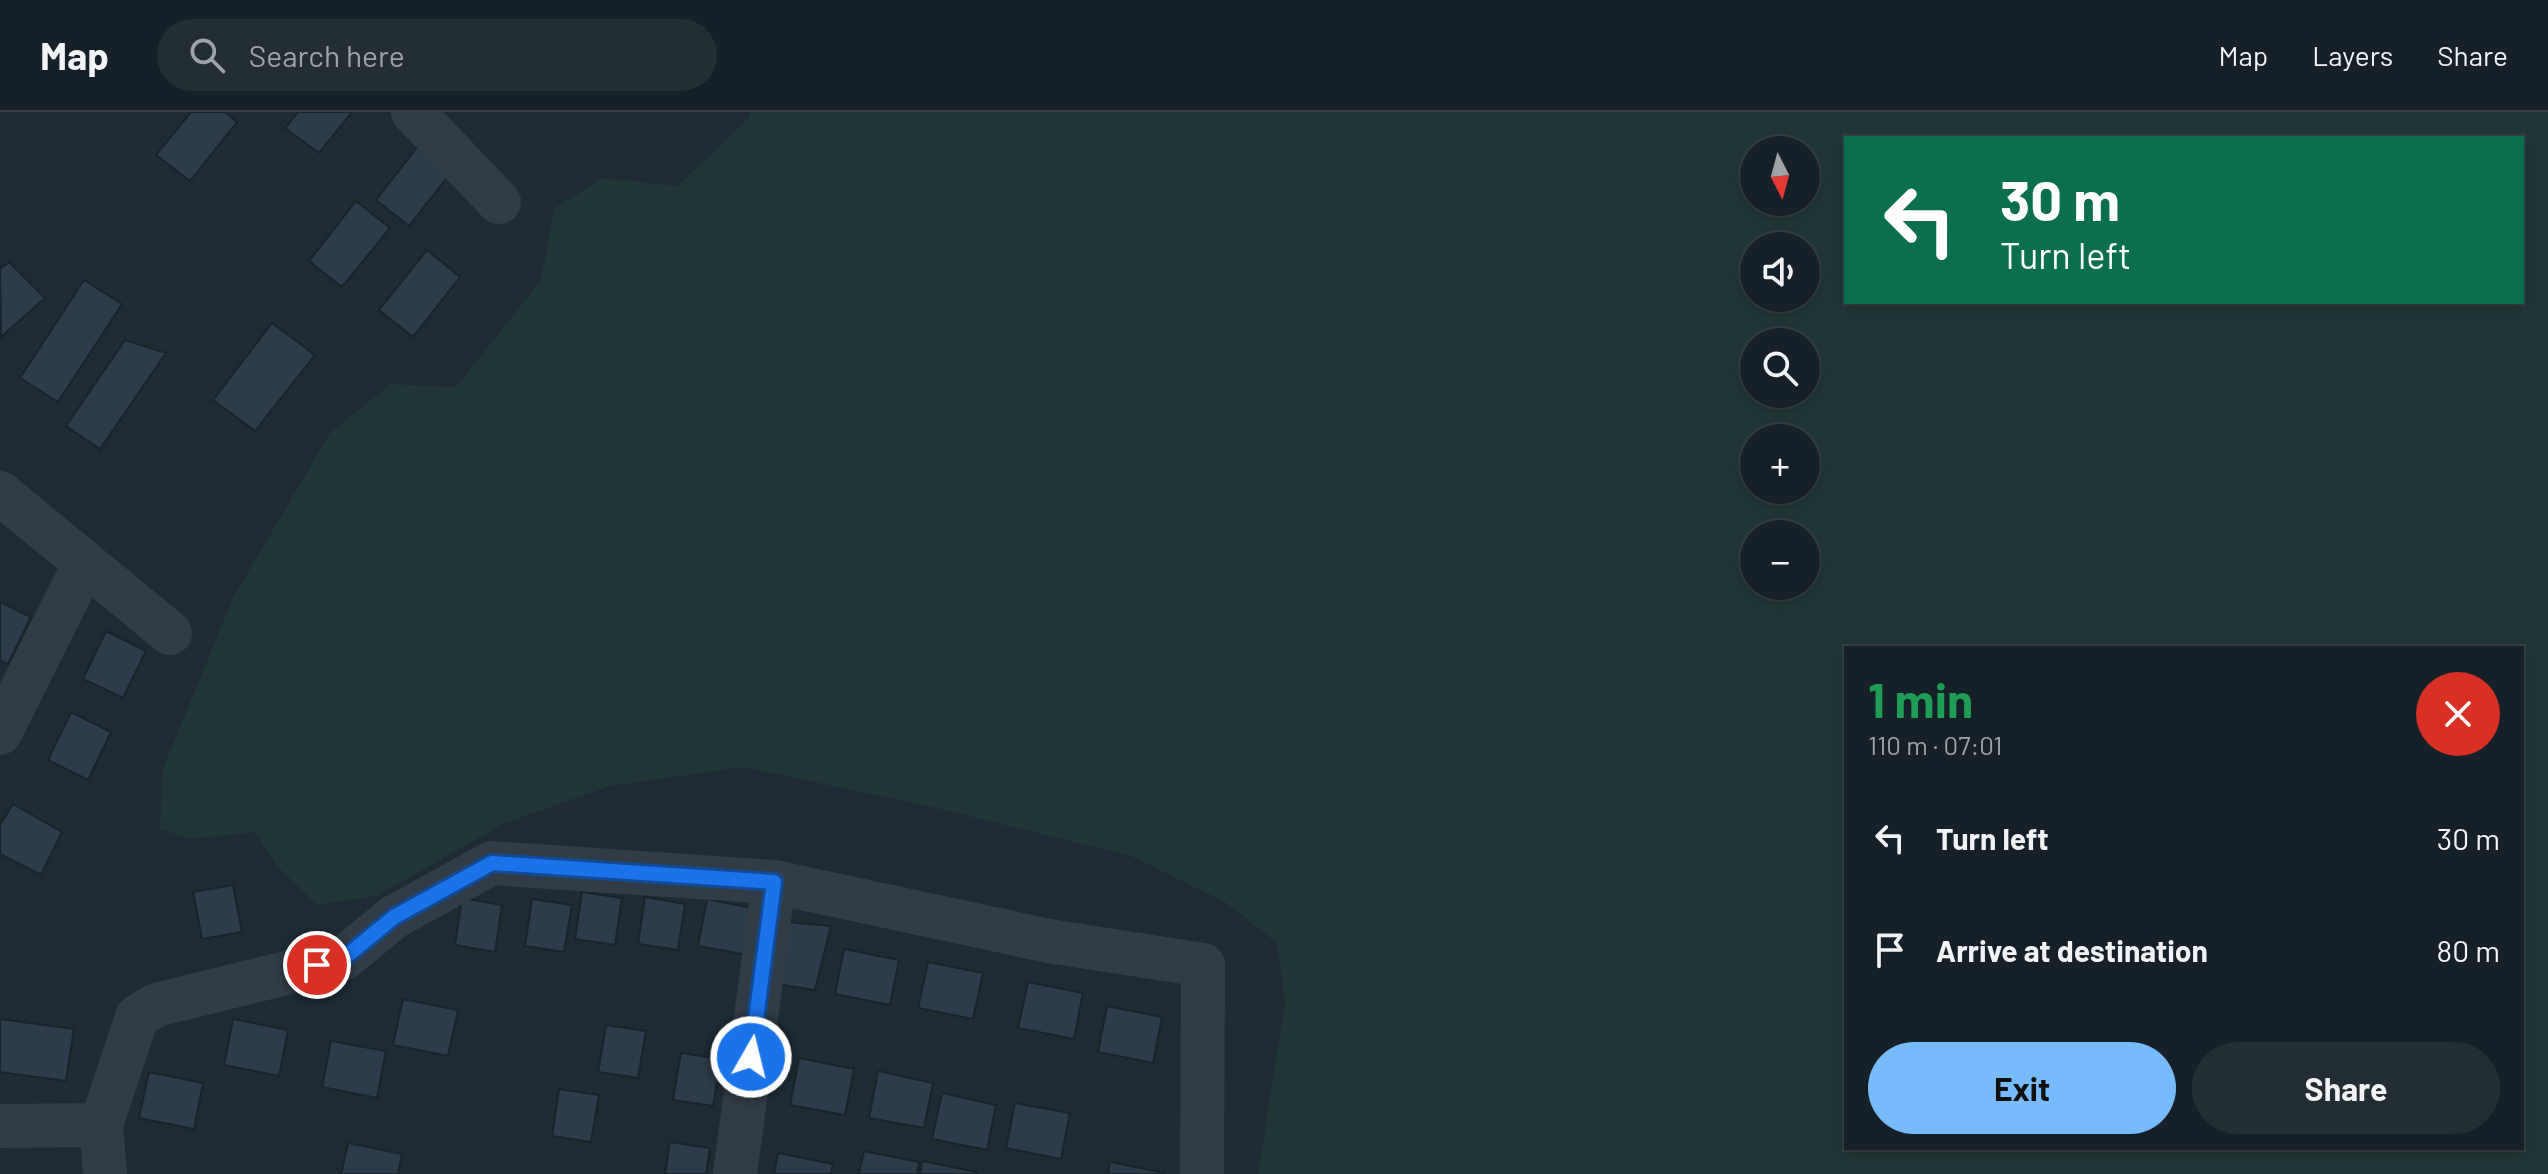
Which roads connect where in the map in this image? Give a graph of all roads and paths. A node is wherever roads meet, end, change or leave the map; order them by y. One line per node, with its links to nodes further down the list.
1 (413, 112): 2 (street)
2 (499, 202)
3 (0, 493): 4 (street)
4 (85, 563): 5 (street); 6 (street)
5 (170, 633)
6 (0, 733)
7 (774, 882): 8 (street); 11 (street); 12 (street)
8 (101, 1125): 9 (street); 10 (street)
9 (0, 1126)
10 (105, 1174)
11 (735, 1174)
12 (1202, 1174)

